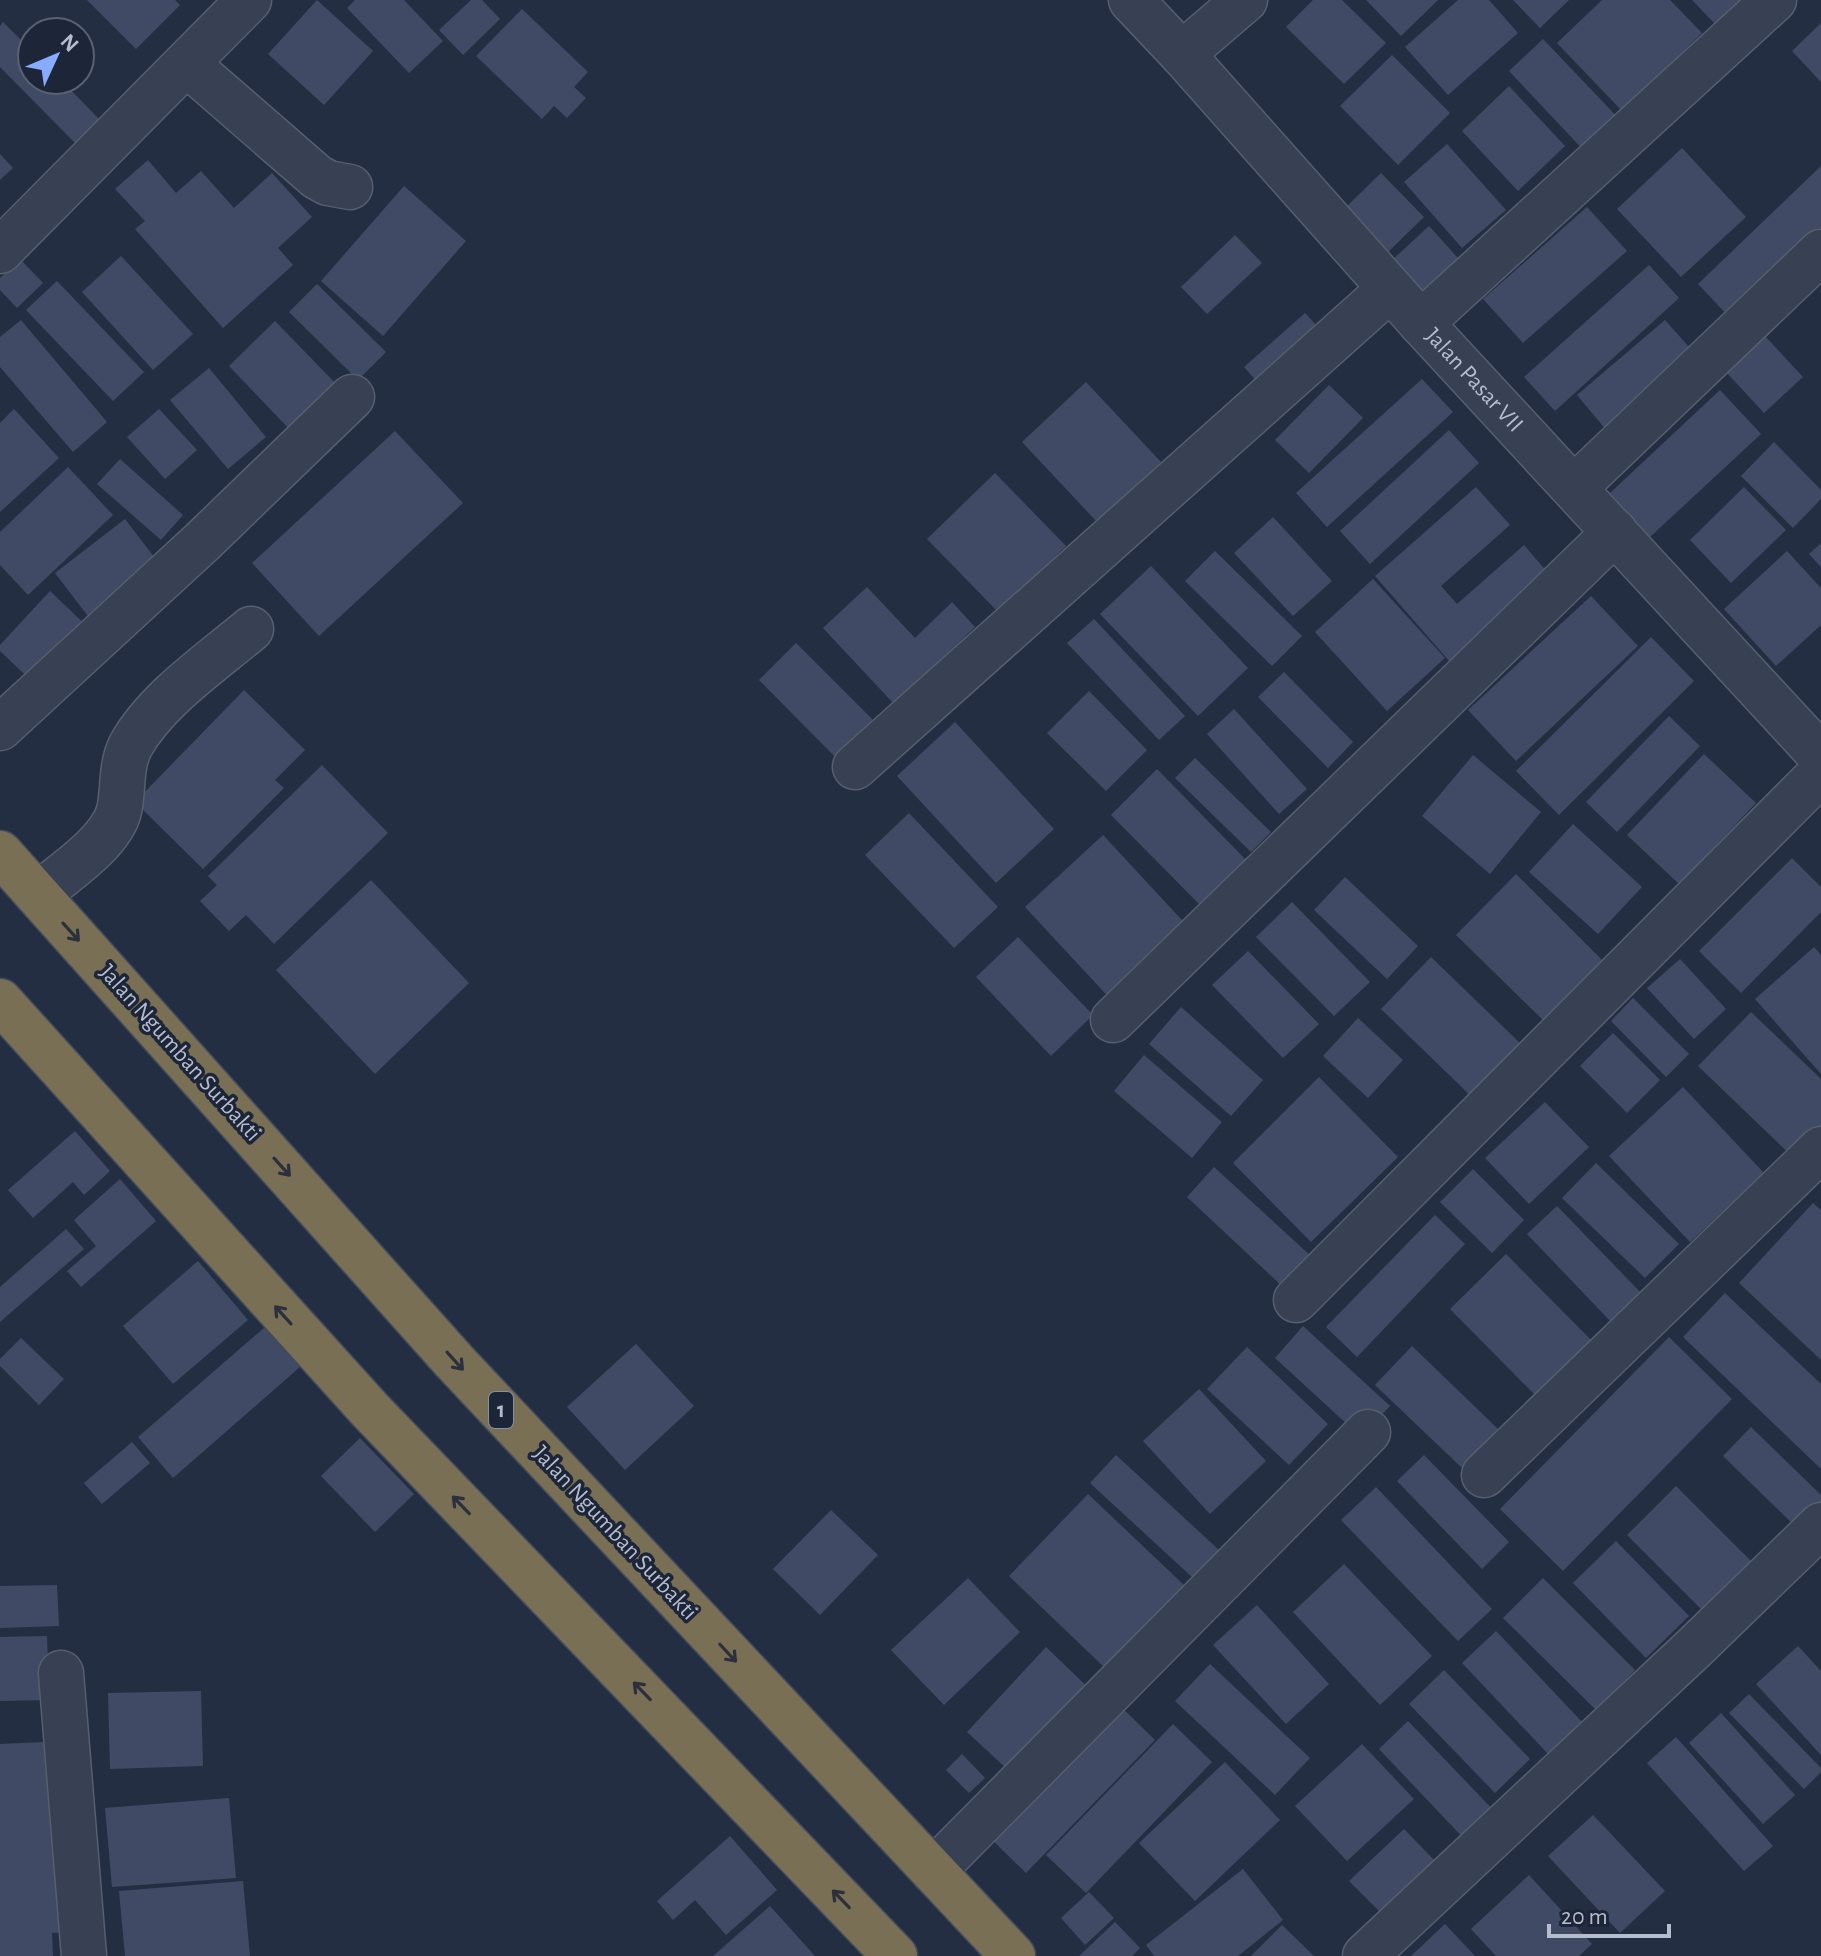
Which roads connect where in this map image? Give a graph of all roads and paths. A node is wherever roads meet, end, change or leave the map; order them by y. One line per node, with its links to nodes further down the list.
1 (249, 0): 6 (street)
2 (1131, 0): 5 (street, Jalan Pasar VII)
3 (1245, 0): 5 (street)
4 (1774, 0): 11 (street)
5 (1182, 54): 10 (street, Jalan Pasar VII)
6 (187, 64): 7 (street); 8 (street)
7 (350, 187)
8 (0, 251)
9 (1821, 252): 13 (street)
10 (1390, 289): 11 (street, Jalan Pasar VII); 18 (street)
11 (1421, 323): 13 (street, Jalan Pasar VII)
12 (352, 397): 16 (street)
13 (1574, 488): 14 (street, Jalan Pasar VII)
14 (1615, 532): 17 (street, Jalan Pasar VII); 23 (street)
15 (251, 629): 21 (street)
16 (0, 728)
17 (1821, 756)
18 (855, 767)
19 (1821, 773): 25 (street)
20 (0, 853): 21 (highway, Jalan Ngumban Surbakti / 1)
21 (38, 895): 30 (highway, Jalan Ngumban Surbakti / 1, one-way to 30)
22 (0, 1001): 32 (highway, one-way to 22)
23 (1113, 1020)
24 (1821, 1149): 27 (street)
25 (1296, 1300)
26 (1368, 1432): 30 (street)
27 (1484, 1475)
28 (1821, 1525): 34 (street)
29 (61, 1673): 31 (street)
30 (933, 1871): 33 (highway, Jalan Ngumban Surbakti / 1)
31 (84, 1956)
32 (895, 1956)
33 (1013, 1956)
34 (1365, 1956)

